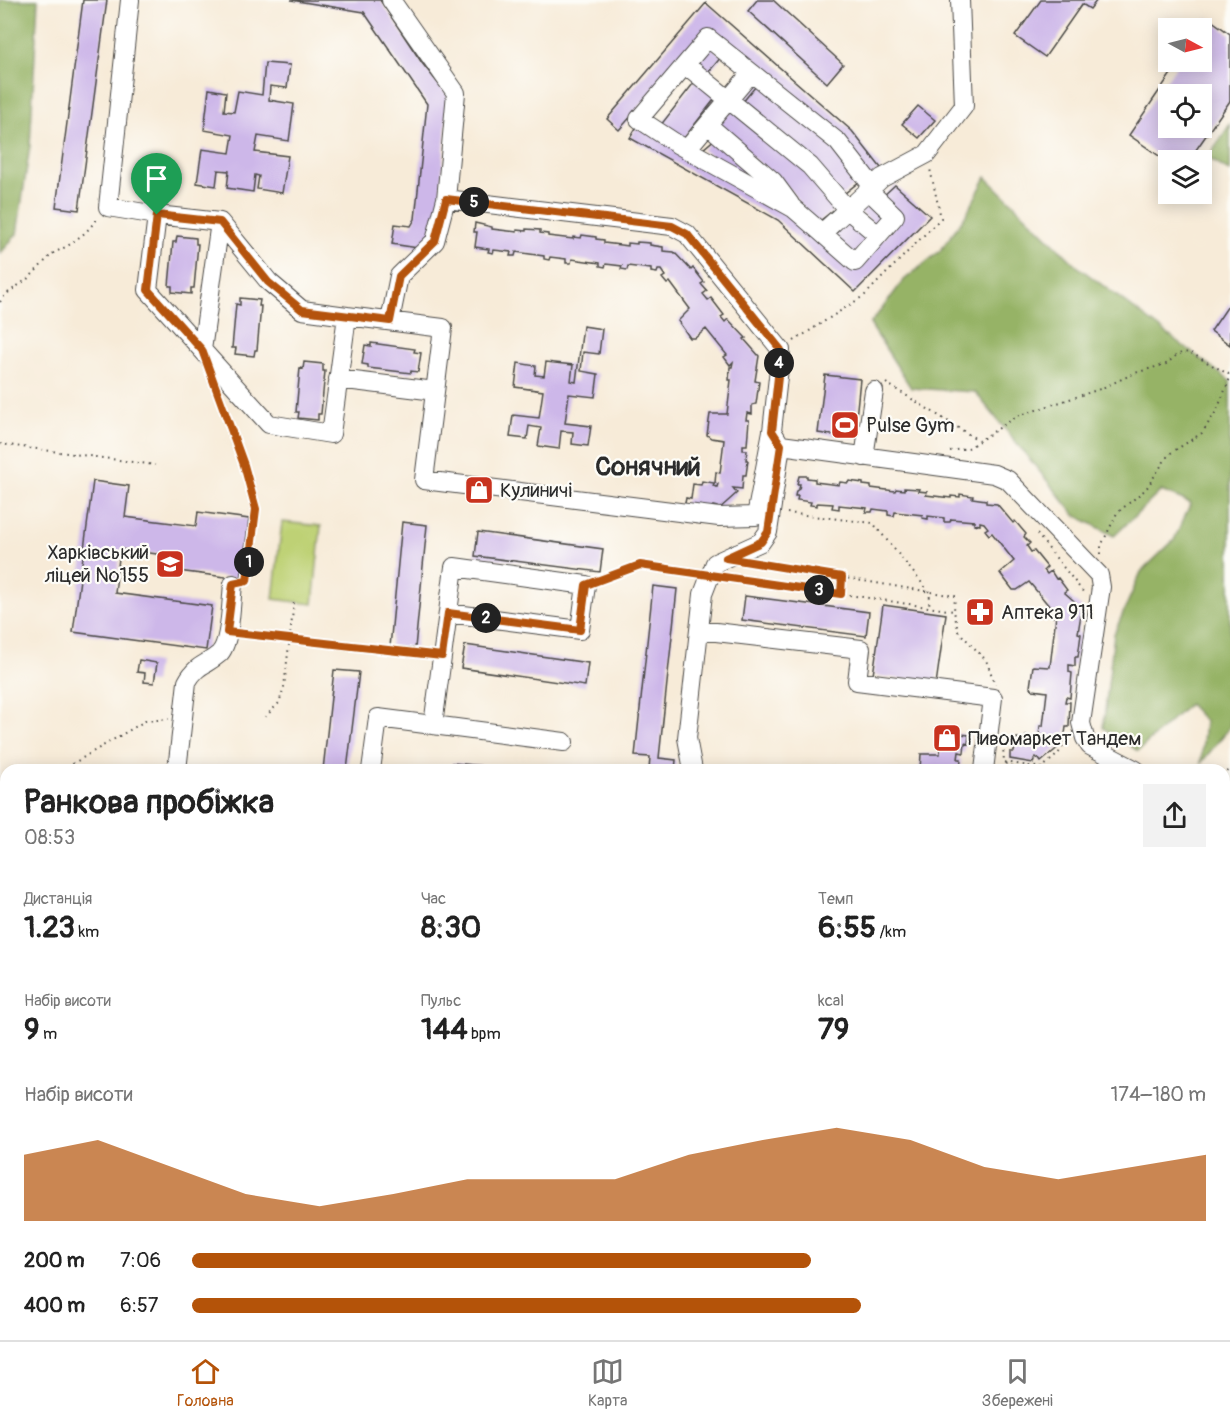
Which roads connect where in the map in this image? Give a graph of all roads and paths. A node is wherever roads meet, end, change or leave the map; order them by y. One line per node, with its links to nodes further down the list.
1 (130, 0): 12 (street)
2 (391, 0): 11 (street)
3 (960, 0): 9 (street)
4 (686, 64): 5 (street); 6 (street); 8 (street)
5 (751, 73): 6 (street); 10 (street)
6 (729, 100): 7 (street); 14 (street)
7 (708, 125): 8 (street); 13 (street)
8 (687, 149): 13 (street)
9 (927, 154): 10 (street); 23 (path)
10 (871, 189): 14 (street); 18 (street)
11 (446, 199): 21 (street); 23 (street)
12 (108, 207): 15 (street); 19 (path)
13 (793, 208): 17 (street)
14 (848, 210): 17 (street); 18 (street)
15 (157, 215): 16 (street); 22 (street)
16 (220, 222): 20 (street); 22 (street)
17 (822, 233): 18 (street)
18 (878, 235)
19 (0, 302)
20 (347, 316): 21 (street); 26 (street)
21 (390, 321): 29 (street)
22 (202, 350): 26 (street)
23 (781, 350): 30 (street)
24 (1230, 373): 31 (path)
25 (1230, 378): 40 (path)
26 (338, 379): 29 (street)
27 (213, 381): 42 (path)
28 (876, 386): 31 (path); 34 (street)
29 (435, 391): 30 (street)
30 (776, 438): 34 (street); 38 (street)
31 (979, 441): 33 (path)
32 (0, 444): 35 (path)
33 (942, 453)
34 (864, 457): 40 (street)
35 (155, 465)
36 (786, 513): 48 (path)
37 (1034, 531): 45 (path)
38 (726, 558): 39 (street); 41 (path)
39 (711, 574): 43 (path); 44 (path); 51 (street)
40 (1099, 575): 67 (street)
41 (842, 577): 44 (path); 46 (path)
42 (233, 584): 52 (street)
43 (586, 585): 50 (street); 50 (street)
44 (841, 594): 48 (path)
45 (1086, 595)
46 (955, 596)
47 (294, 602): 54 (path)
48 (929, 607): 49 (path)
49 (954, 611)
50 (448, 613): 53 (street)
51 (699, 630): 64 (street); 65 (street)
52 (227, 632): 53 (path); 62 (street)
53 (442, 656): 56 (street)
54 (265, 717)
55 (172, 719): 61 (path)
56 (433, 725): 58 (street); 63 (street)
57 (1070, 738): 59 (path)
58 (564, 742)
59 (1058, 754)
60 (1004, 762): 66 (path)
61 (72, 764)
62 (178, 764)
63 (372, 764)
64 (692, 764)
65 (985, 764)
66 (1007, 764)
67 (1124, 764)

